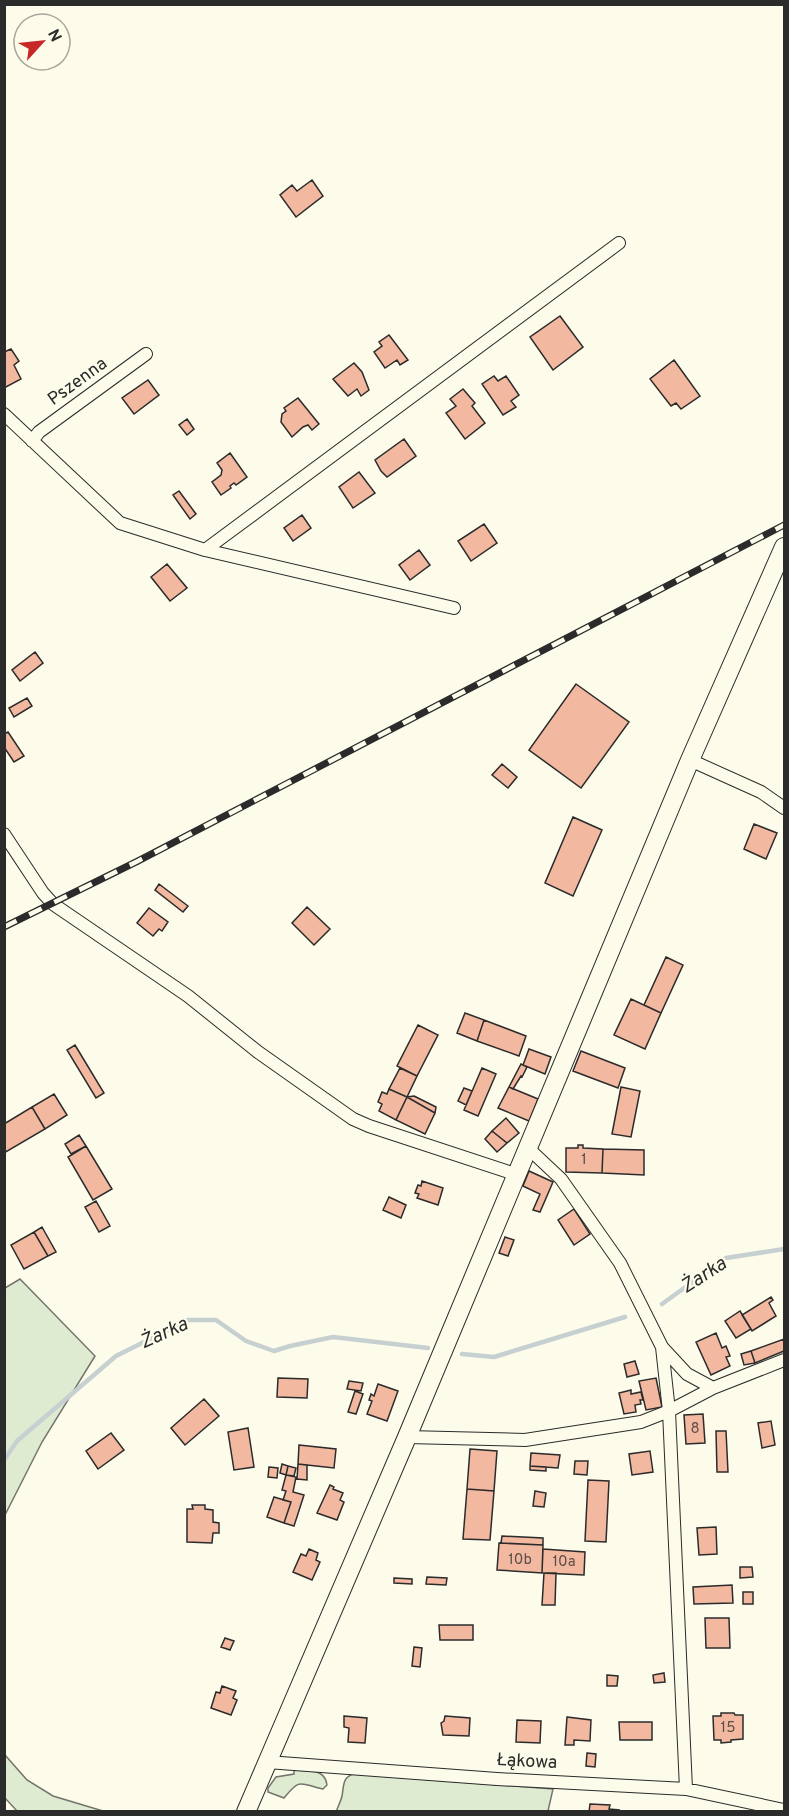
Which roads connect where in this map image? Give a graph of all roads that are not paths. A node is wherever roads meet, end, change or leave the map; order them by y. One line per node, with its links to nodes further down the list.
1 (619, 243): 6 (street)
2 (146, 354): 4 (street, Pszenna)
3 (4, 414): 4 (street)
4 (32, 441): 6 (street)
5 (784, 547): 8 (main road)
6 (205, 550): 7 (street)
7 (454, 608)
8 (690, 760): 9 (street); 11 (main road)
9 (784, 808)
10 (4, 834): 12 (street)
11 (528, 1148): 12 (main road); 13 (street)
12 (515, 1174): 17 (main road)
13 (662, 1347): 15 (street); 16 (street)
14 (784, 1360): 15 (street)
15 (713, 1388): 16 (street)
16 (669, 1411): 17 (street); 19 (street)
17 (407, 1437): 18 (main road)
18 (267, 1762): 19 (street, Łąkowa); 21 (main road)
19 (686, 1789): 20 (street, Łąkowa)
20 (784, 1810)
21 (246, 1812)

